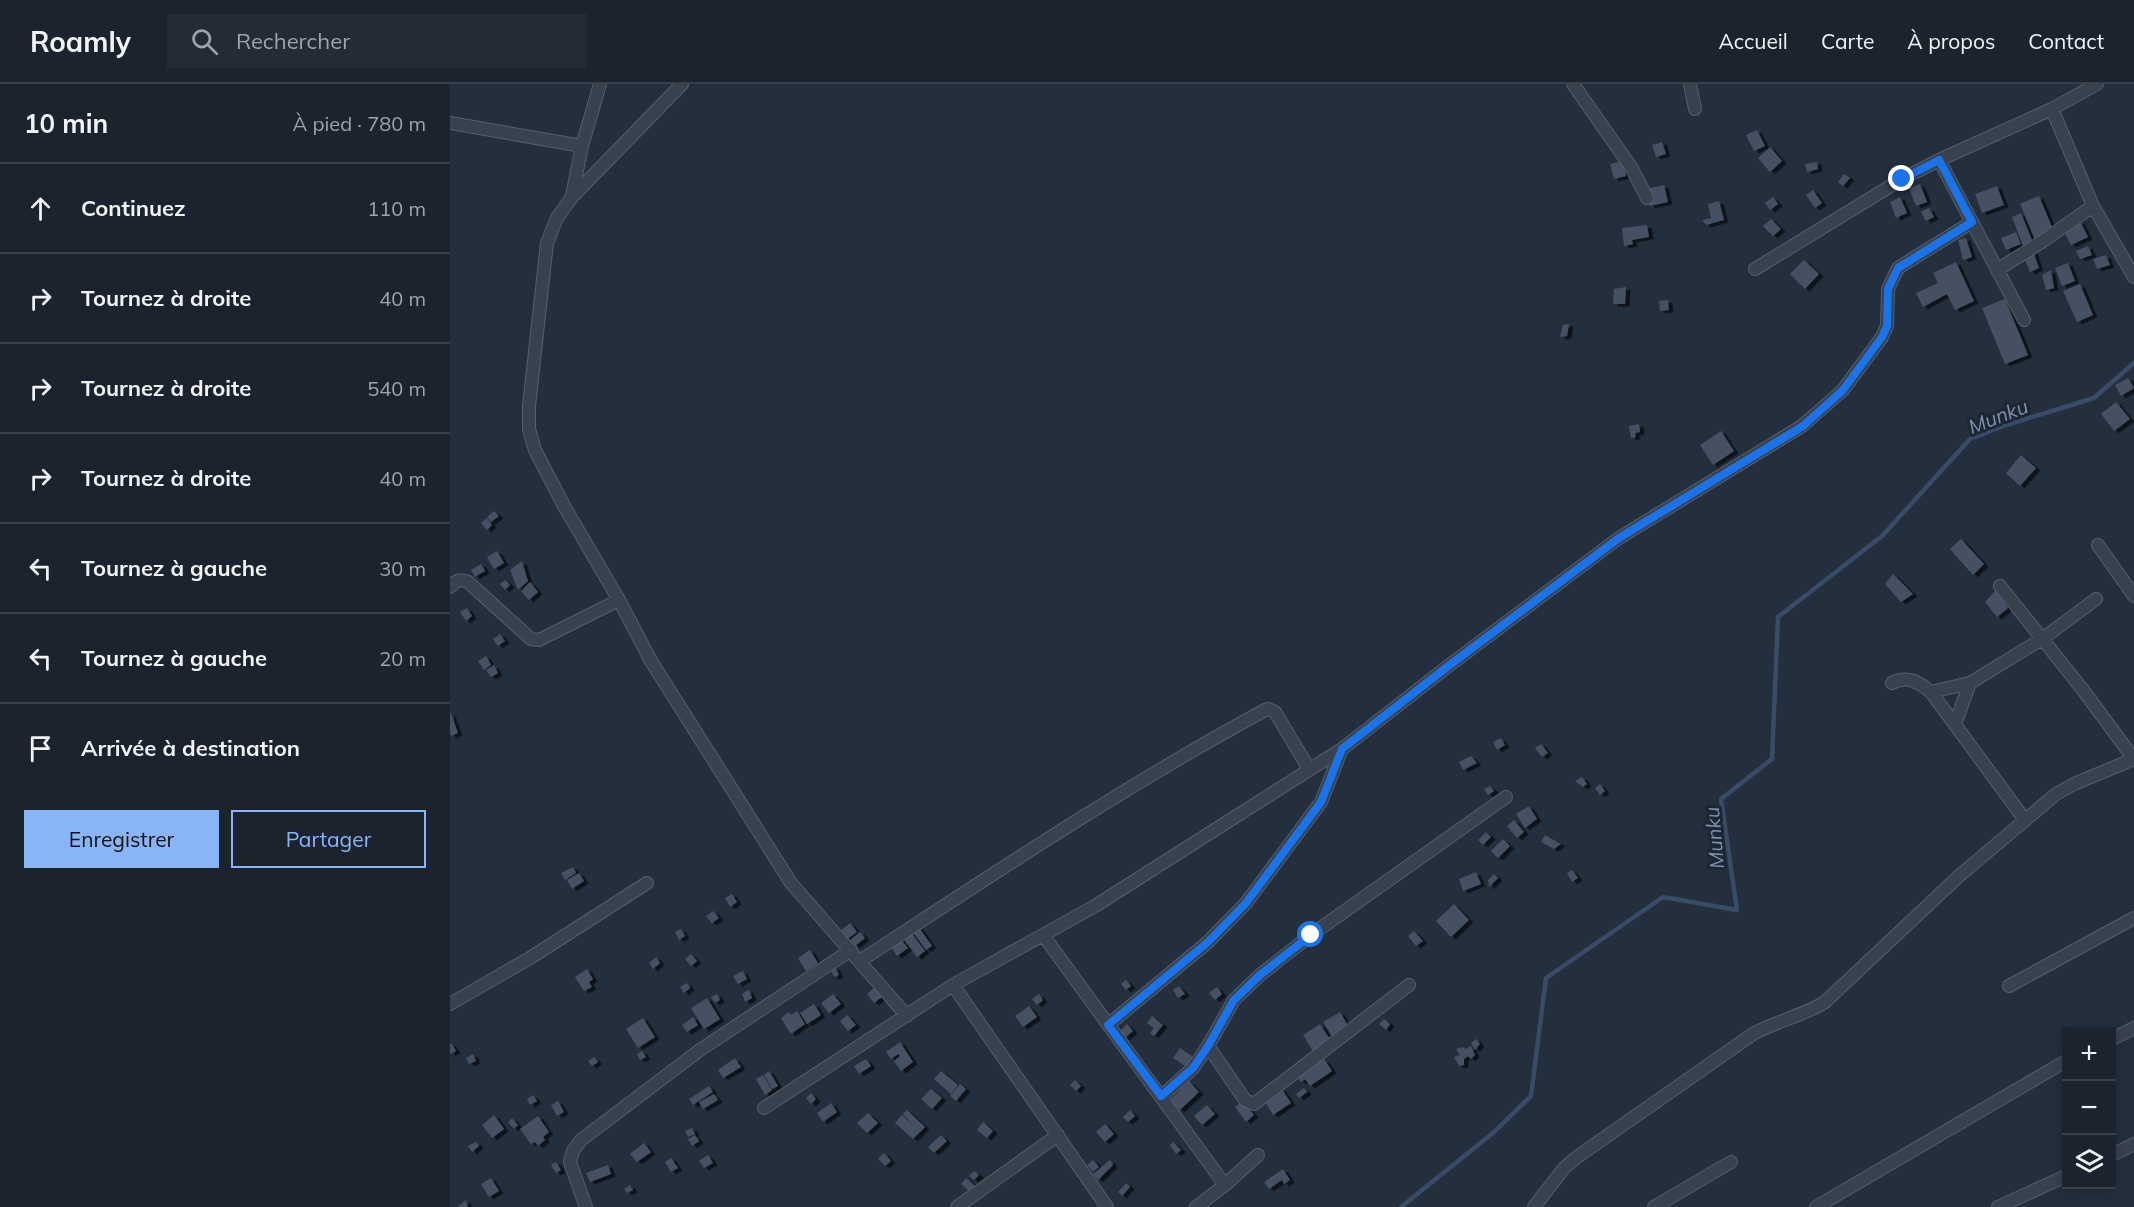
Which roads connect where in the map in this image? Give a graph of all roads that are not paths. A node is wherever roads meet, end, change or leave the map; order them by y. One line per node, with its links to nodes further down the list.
1 (600, 84): 9 (street)
2 (682, 84): 11 (street)
3 (1574, 84): 12 (street)
4 (1690, 84): 7 (street)
5 (2097, 84): 6 (street)
6 (2052, 108): 10 (street); 13 (street)
7 (1695, 109)
8 (450, 123): 9 (street)
9 (582, 146): 11 (street)
10 (1939, 160): 14 (street); 15 (street)
11 (572, 197): 24 (street)
12 (1647, 198)
13 (2093, 206): 16 (street); 17 (street)
14 (1972, 222): 16 (street); 30 (street)
15 (1755, 269)
16 (1997, 270): 18 (street)
17 (2134, 277)
18 (2024, 320)
19 (2098, 545): 22 (street)
20 (2000, 586): 25 (street)
21 (450, 587): 24 (street)
22 (2134, 596)
23 (2096, 599): 25 (street)
24 (619, 600): 38 (street)
25 (2042, 639): 27 (street); 31 (street)
26 (1892, 683): 28 (street)
27 (1970, 683): 28 (street); 29 (street)
28 (1931, 692): 29 (street)
29 (1955, 724): 34 (street)
30 (1342, 749): 32 (street); 45 (street)
31 (2134, 759): 34 (street)
32 (1309, 769): 37 (street); 39 (street)
33 (1506, 797): 48 (street)
34 (2025, 820): 63 (street)
35 (647, 883): 43 (street)
36 (2134, 918): 42 (street)
37 (1043, 935): 40 (street); 45 (street)
38 (851, 950): 39 (street); 59 (street)
39 (860, 961): 44 (street)
40 (954, 985): 44 (street); 52 (street)
41 (1409, 985): 48 (street)
42 (2009, 986)
43 (450, 1004)
44 (908, 1016): 51 (street)
45 (1108, 1025): 50 (street)
46 (2134, 1028): 47 (street)
47 (2116, 1037)
48 (1208, 1046): 50 (street)
49 (2062, 1064): 65 (street)
50 (1161, 1096): 58 (street)
51 (764, 1108)
52 (1058, 1135): 60 (street); 61 (street)
53 (2134, 1144): 54 (street)
54 (2116, 1153)
55 (1258, 1155): 58 (street)
56 (1731, 1162): 64 (street)
57 (2062, 1178): 66 (street)
58 (1225, 1185): 62 (street)
59 (586, 1207)
60 (957, 1207)
61 (1107, 1207)
62 (1196, 1207)
63 (1534, 1207)
64 (1654, 1207)
65 (1816, 1207)
66 (1998, 1207)

